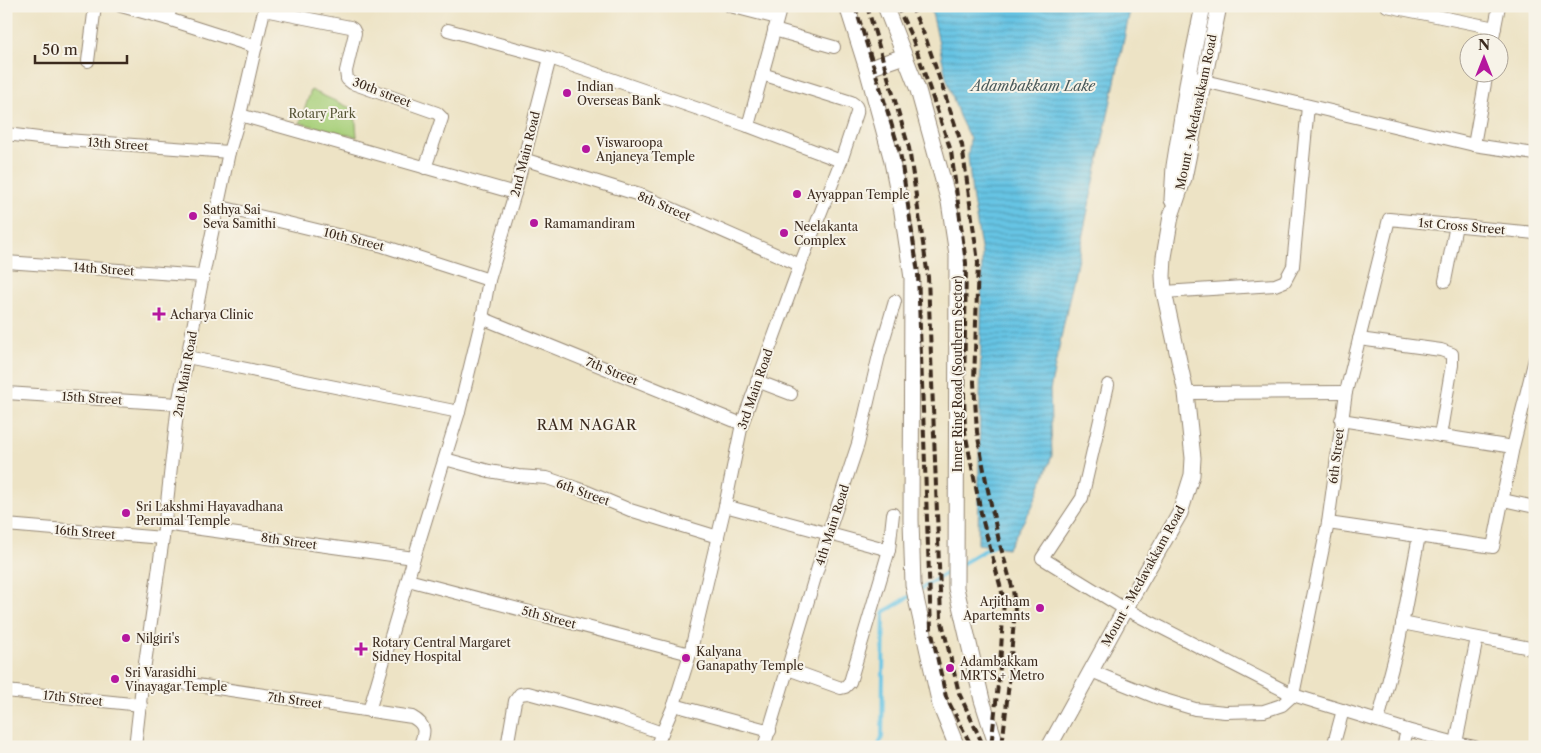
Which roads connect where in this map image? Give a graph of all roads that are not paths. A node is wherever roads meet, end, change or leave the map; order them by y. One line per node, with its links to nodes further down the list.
1 (95, 6): 20 (street)
2 (121, 6): 11 (street)
3 (730, 6): 12 (street)
4 (847, 6): 21 (main road)
5 (885, 6): 18 (main road, Inner Ring Road (Southern Sector))
6 (1203, 6): 23 (main road, Mount - Medavakkam Road)
7 (1219, 6): 24 (main road, Mount - Medavakkam Road)
8 (1499, 6): 13 (street)
9 (1395, 7): 13 (street)
10 (265, 8): 16 (street, 2nd Main Road); 35 (street, 30th street)
11 (170, 12): 16 (street)
12 (777, 18): 17 (street); 22 (street)
13 (1495, 28): 15 (street)
14 (448, 30): 19 (street)
15 (1494, 32)
16 (256, 47): 27 (street, 2nd Main Road)
17 (834, 47)
18 (904, 56): 21 (main road); 106 (main road, Inner Ring Road (Southern Sector))
19 (550, 58): 28 (street); 33 (street, 2nd Main Road)
20 (88, 60)
21 (867, 69): 105 (main road)
22 (762, 74): 28 (street); 34 (street, 3rd Main Road)
23 (1189, 76): 24 (street); 38 (main road, Mount - Medavakkam Road)
24 (1204, 82): 26 (street); 38 (main road, Mount - Medavakkam Road)
25 (1485, 82): 30 (street)
26 (1308, 106): 30 (street); 47 (street)
27 (240, 115): 31 (street, 2nd Main Road); 35 (street)
28 (748, 126): 34 (street)
29 (6, 134): 31 (street, 13th Street)
30 (1474, 145): 32 (street)
31 (229, 152): 37 (street, 2nd Main Road)
32 (1535, 154)
33 (523, 159): 36 (street, 2nd Main Road); 43 (street, 8th Street)
34 (841, 161): 43 (street, 3rd Main Road)
35 (425, 168): 36 (street)
36 (515, 194): 45 (street, 2nd Main Road)
37 (217, 206): 44 (street, 2nd Main Road); 45 (street, 10th Street)
38 (1172, 216): 47 (main road, Mount - Medavakkam Road)
39 (1389, 219): 40 (street, 1st Cross Street); 50 (street, 6th Street)
40 (1456, 226): 41 (street, 1st Cross Street); 46 (street)
41 (1535, 233)
42 (6, 262): 44 (street, 14th Street)
43 (800, 266): 53 (street, 3rd Main Road)
44 (202, 276): 51 (street, 2nd Main Road)
45 (489, 280): 49 (street, 2nd Main Road)
46 (1445, 281)
47 (1164, 292): 58 (main road, Mount - Medavakkam Road)
48 (895, 301): 74 (street, 4th Main Road)
49 (482, 318): 61 (street, 2nd Main Road); 63 (street, 7th Street)
50 (1359, 339): 56 (street, 6th Street); 64 (street)
51 (187, 357): 60 (street, 2nd Main Road); 61 (street)
52 (1535, 359): 54 (street)
53 (757, 381): 59 (street); 63 (street, 3rd Main Road)
54 (1532, 382): 65 (street)
55 (1108, 385): 81 (street)
56 (1346, 392): 58 (street); 62 (street, 6th Street)
57 (6, 393): 60 (street, 15th Street)
58 (1186, 393): 81 (main road, Mount - Medavakkam Road)
59 (791, 394)
60 (178, 404): 72 (street, 2nd Main Road)
61 (459, 412): 66 (street, 2nd Main Road)
62 (1341, 420): 64 (street); 71 (street, 6th Street)
63 (742, 424): 68 (street, 3rd Main Road)
64 (1440, 436): 65 (street)
65 (1513, 447): 67 (street)
66 (445, 459): 76 (street, 6th Street); 79 (street, 2nd Main Road)
67 (1503, 500): 69 (street); 75 (street)
68 (725, 506): 74 (street); 76 (street, 3rd Main Road)
69 (1535, 507)
70 (893, 514): 78 (street)
71 (1328, 523): 75 (street); 90 (street, 6th Street)
72 (164, 524): 77 (street, 2nd Main Road); 79 (street, 8th Street)
73 (6, 525): 77 (street, 16th Street)
74 (828, 534): 78 (street); 86 (street, 4th Main Road)
75 (1419, 536): 82 (street)
76 (718, 537): 85 (street, 3rd Main Road)
77 (163, 538): 88 (street, 2nd Main Road)
78 (889, 550): 86 (street)
79 (414, 558): 80 (street, 2nd Main Road)
80 (408, 580): 85 (street, 5th Street); 94 (street, 2nd Main Road)
81 (1125, 609): 87 (main road, Mount - Medavakkam Road); 90 (street)
82 (1402, 624): 83 (street); 95 (street)
83 (1477, 638): 84 (street); 99 (street)
84 (1535, 648)
85 (690, 654): 92 (street, 3rd Main Road)
86 (788, 669): 97 (street, 4th Main Road)
87 (1091, 671): 90 (street); 107 (main road, Mount - Medavakkam Road)
88 (142, 678): 91 (street, 2nd Main Road); 94 (street, 7th Street)
89 (6, 691): 91 (street, 17th Street)
90 (1293, 695): 93 (street)
91 (140, 705): 100 (street, 2nd Main Road)
92 (674, 705): 97 (street); 98 (street, 3rd Main Road)
93 (1343, 710): 95 (street); 108 (street)
94 (369, 711): 101 (street, 7th Street)
95 (1378, 721): 96 (street)
96 (1407, 730): 99 (street); 109 (street)
97 (770, 731): 104 (street, 4th Main Road)
98 (662, 733): 102 (street); 103 (street, 3rd Main Road)
99 (1456, 743): 110 (street)
100 (135, 747)
101 (419, 747)
102 (507, 747)
103 (656, 747)
104 (764, 747)
105 (957, 747)
106 (997, 747)
107 (1049, 747)
108 (1333, 747)
109 (1402, 747)
110 (1475, 747)

